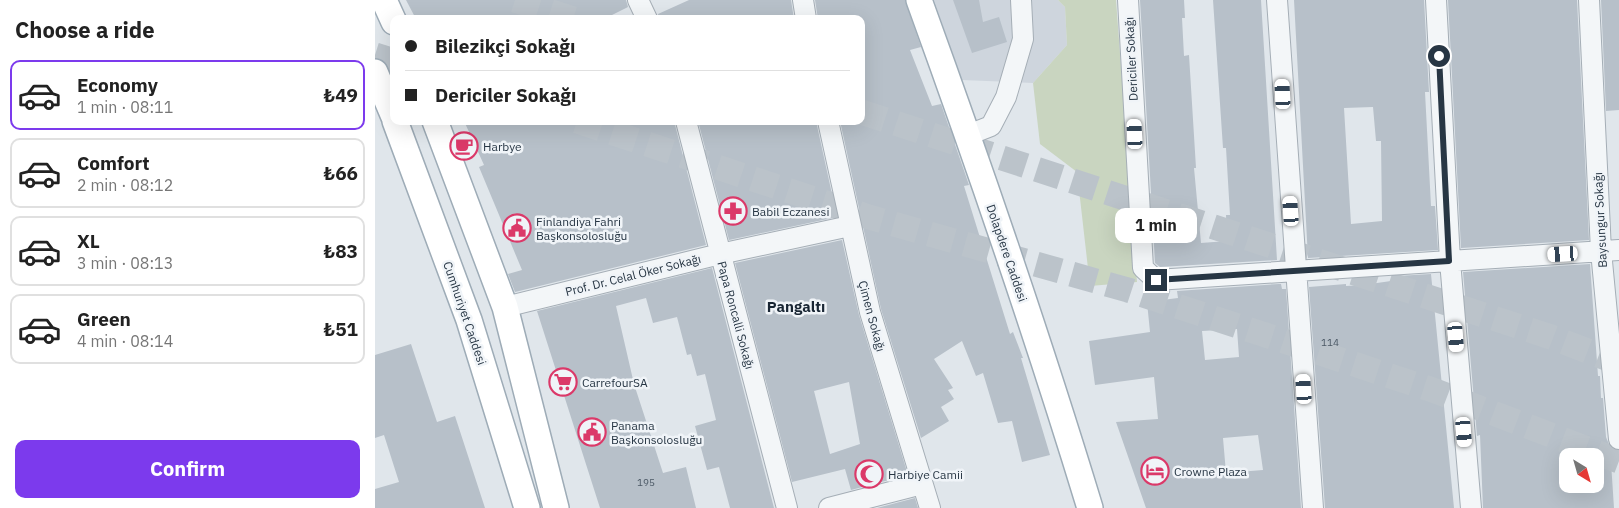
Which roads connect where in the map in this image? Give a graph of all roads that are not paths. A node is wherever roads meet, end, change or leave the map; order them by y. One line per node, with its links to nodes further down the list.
1 (384, 0): 10 (main road)
2 (638, 0): 11 (street)
3 (803, 0): 12 (street)
4 (919, 0): 19 (main road, Dolapdere Caddesi)
5 (1021, 0): 19 (street)
6 (1128, 0): 24 (street, Dericiler Sokağı)
7 (1277, 0): 24 (street)
8 (1436, 0): 23 (street)
9 (1589, 0): 21 (street, Baysungur Sokağı)
10 (391, 15)
11 (645, 15)
12 (806, 15)
13 (375, 72): 14 (main road)
14 (390, 108)
15 (396, 125): 28 (main road, Cumhuriyet Caddesi)
16 (437, 125): 25 (main road)
17 (687, 125): 22 (street, Papa Roncalli Sokağı)
18 (829, 125): 20 (street, Çimen Sokağı)
19 (968, 135): 33 (main road, Dolapdere Caddesi)
20 (850, 226): 22 (street, Prof. Dr. Celal Öker Sokağı); 27 (street, Çimen Sokağı)
21 (1610, 251): 23 (street, Dericiler Sokağı); 26 (street, Baysungur Sokağı)
22 (720, 254): 25 (street, Prof. Dr. Celal Öker Sokağı); 30 (street, Papa Roncalli Sokağı)
23 (1449, 261): 24 (street, Dericiler Sokağı); 35 (street)
24 (1295, 271): 34 (street)
25 (505, 307): 29 (main road)
26 (1619, 439)
27 (922, 484): 31 (street); 32 (street, Çimen Sokağı)
28 (527, 508)
29 (556, 508)
30 (787, 508)
31 (829, 508)
32 (930, 508)
33 (1090, 508)
34 (1313, 508)
35 (1471, 508)

